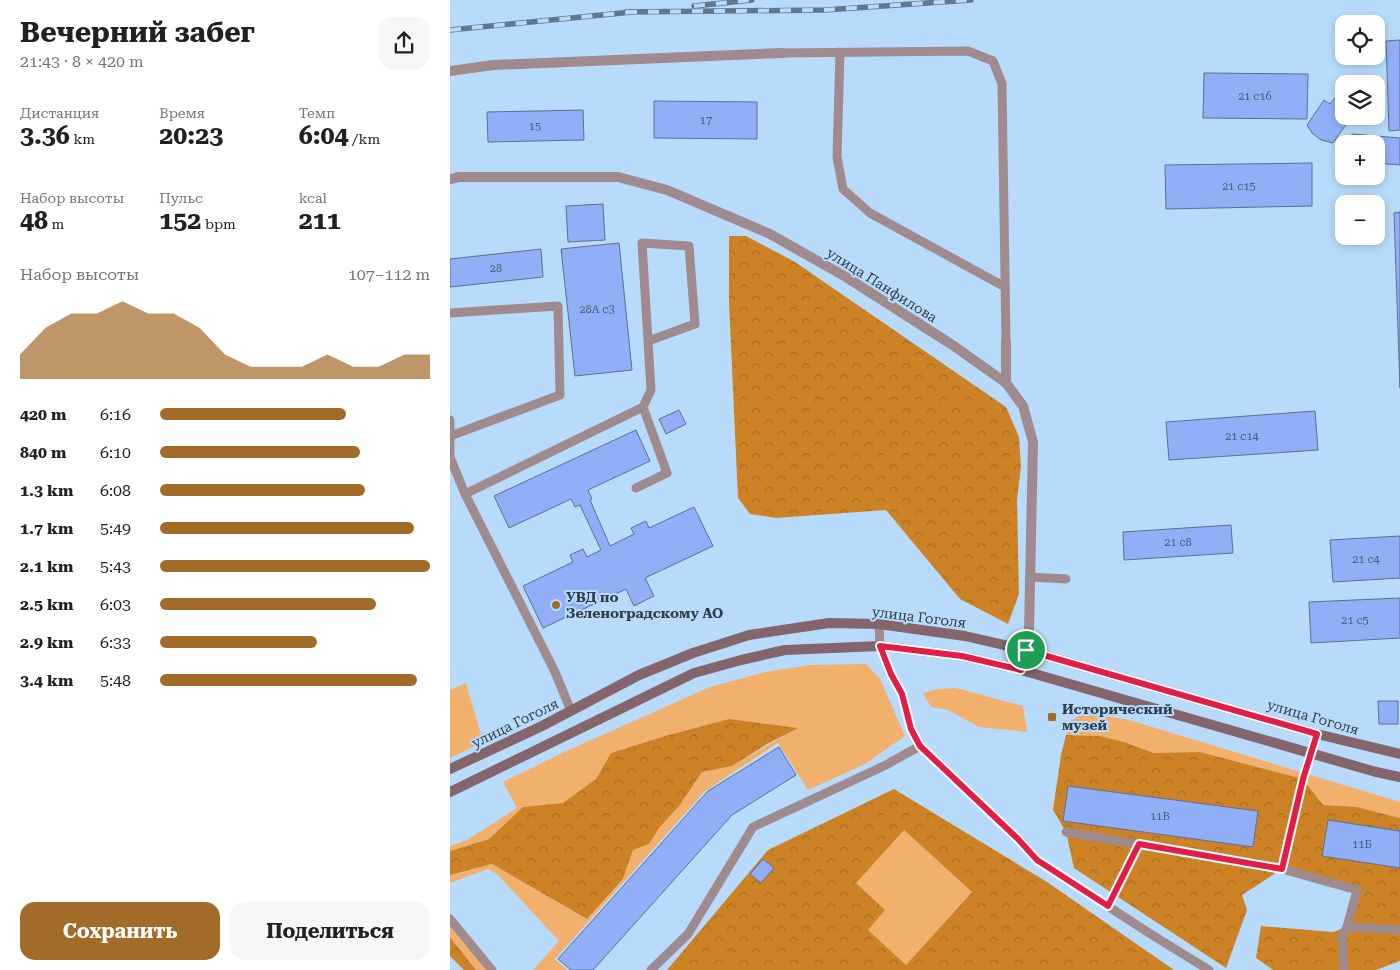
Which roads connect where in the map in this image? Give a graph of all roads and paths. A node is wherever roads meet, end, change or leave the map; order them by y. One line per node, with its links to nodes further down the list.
1 (840, 52): 2 (lane); 5 (lane); 5 (lane)
2 (783, 53): 3 (street)
3 (450, 71)
4 (450, 179): 9 (street, улица Панфилова)
5 (1005, 287): 8 (lane)
6 (450, 313): 12 (lane)
7 (648, 341): 7 (lane); 10 (lane)
8 (1006, 342): 9 (street)
9 (1006, 383): 15 (street, улица Панфилова)
10 (643, 408): 13 (lane); 14 (lane)
11 (450, 420): 12 (lane)
12 (450, 436): 14 (lane)
13 (636, 488)
14 (465, 494): 21 (lane)
15 (1030, 577): 16 (lane); 19 (street, улица Панфилова)
16 (1066, 579)
17 (878, 624): 18 (lane); 19 (street, улица Гоголя); 21 (street, улица Гоголя)
18 (880, 646): 20 (street); 23 (lane); 28 (street)
19 (1026, 650): 20 (street, улица Панфилова); 22 (street, улица Гоголя)
20 (1021, 670): 24 (street)
21 (571, 712): 26 (street, улица Гоголя)
22 (1317, 734): 24 (lane); 25 (street, улица Гоголя)
23 (920, 746): 32 (lane); 37 (lane)
24 (1311, 753): 27 (street); 31 (lane)
25 (1400, 754)
26 (450, 770)
27 (1400, 777)
28 (450, 792)
29 (1066, 832): 30 (lane)
30 (1139, 844): 31 (lane); 32 (lane)
31 (1282, 869): 34 (lane)
32 (1108, 906): 38 (lane)
33 (450, 919): 36 (lane)
34 (1347, 927): 35 (lane); 39 (lane)
35 (1400, 930)
36 (492, 970)
37 (651, 970)
38 (1209, 970)
39 (1344, 970)

